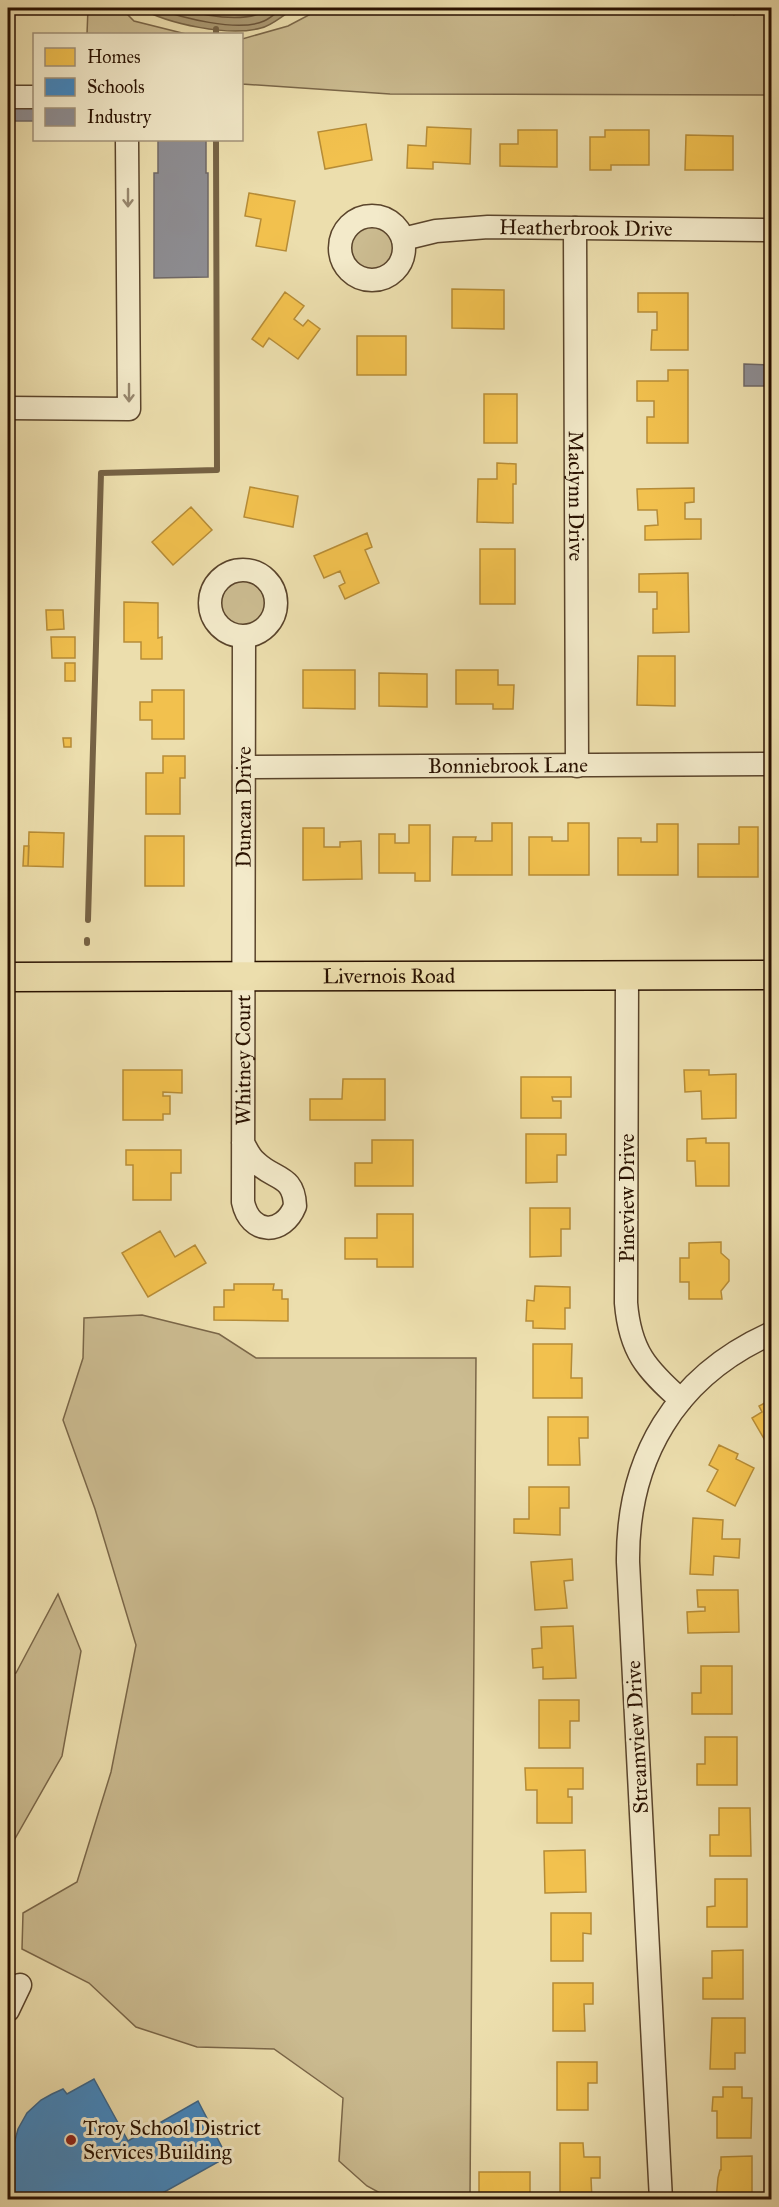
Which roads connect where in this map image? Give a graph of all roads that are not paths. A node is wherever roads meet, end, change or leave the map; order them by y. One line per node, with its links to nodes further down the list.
1 (8, 96): 2 (street)
2 (33, 96)
3 (127, 141): 7 (street, one-way to 7)
4 (575, 228): 5 (street, Heatherbrook Drive); 6 (street, Heatherbrook Drive); 10 (street, Maclynn Drive)
5 (771, 230)
6 (403, 239)
7 (8, 408)
8 (244, 637): 11 (street, Duncan Drive)
9 (771, 764): 10 (street, Bonniebrook Lane)
10 (577, 766): 11 (street, Bonniebrook Lane)
11 (244, 767): 14 (street, Duncan Drive)
12 (771, 975): 15 (main road, Livernois Road)
13 (8, 977): 14 (main road, Livernois Road)
14 (243, 977): 15 (main road, Livernois Road); 16 (street, Whitney Court)
15 (627, 977): 18 (street, Pineview Drive)
16 (243, 1143)
17 (771, 1334): 18 (street, Streamview Drive)
18 (681, 1400): 21 (street, Streamview Drive)
19 (20, 1985): 20 (street)
20 (8, 2010)
21 (661, 2199)

